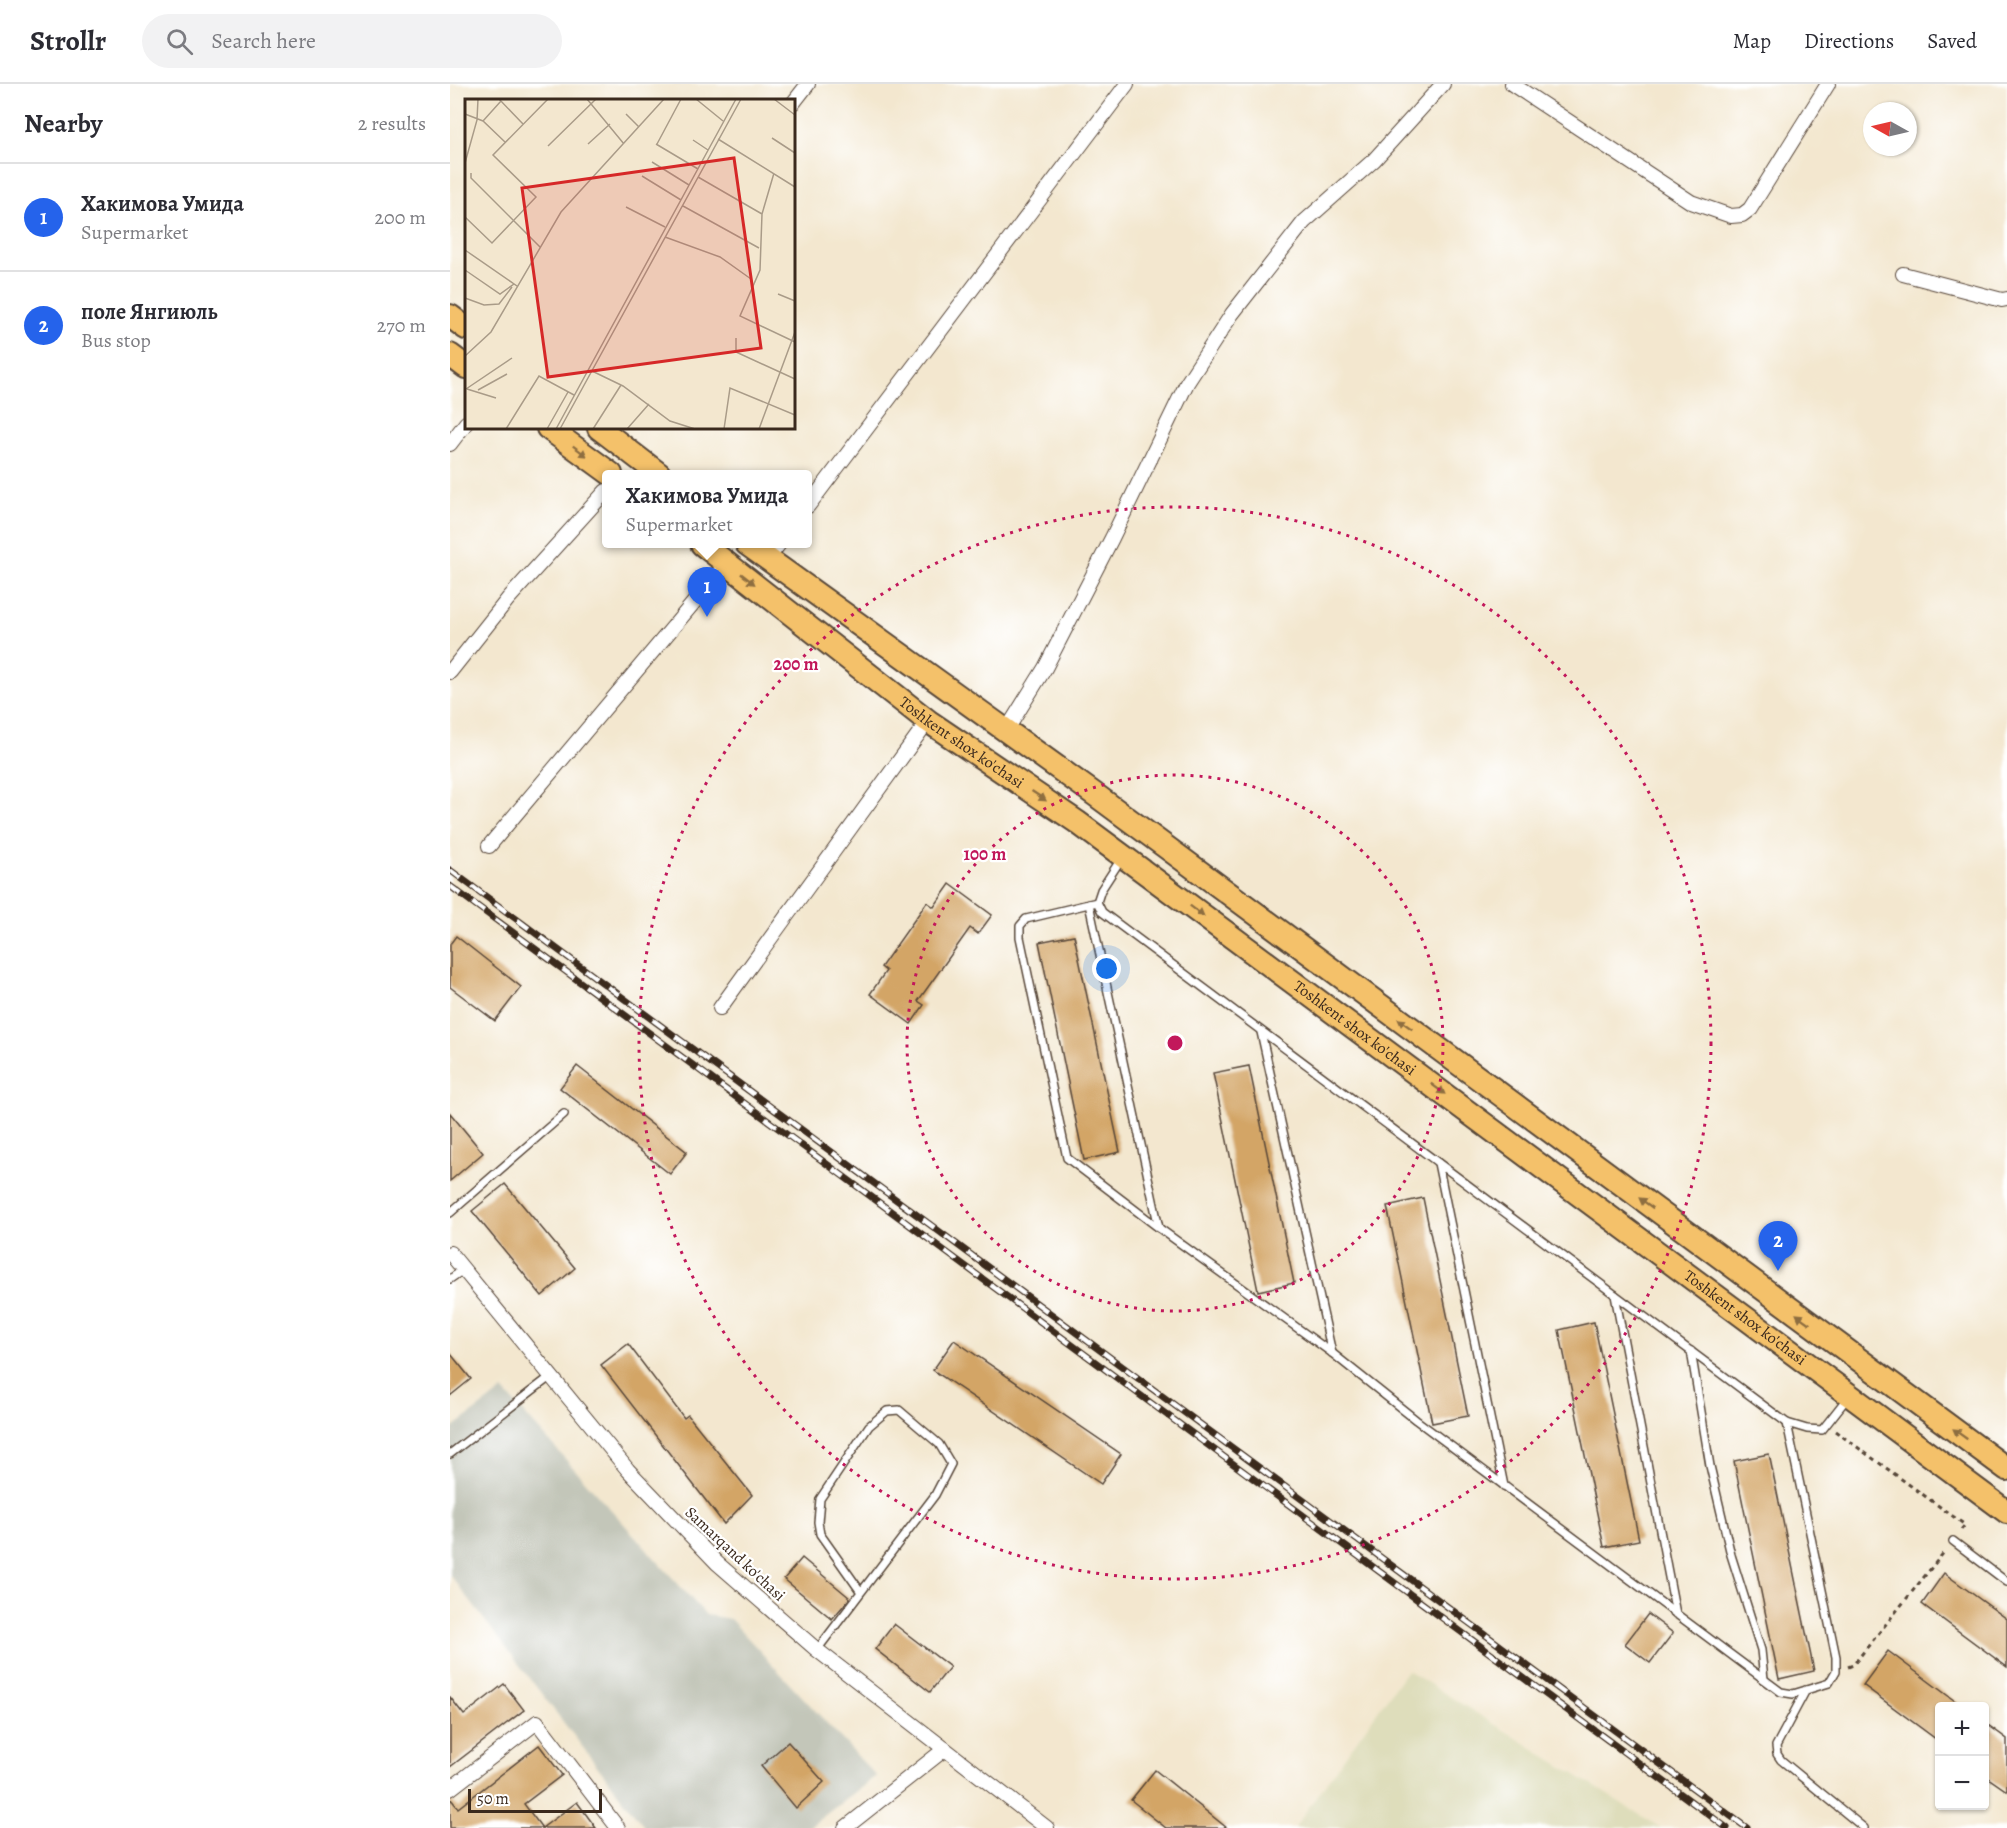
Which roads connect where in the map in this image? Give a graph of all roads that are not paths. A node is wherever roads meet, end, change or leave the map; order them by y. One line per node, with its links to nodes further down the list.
1 (808, 84): 6 (street)
2 (1127, 84): 20 (street)
3 (1443, 84): 26 (street)
4 (1512, 84): 5 (street)
5 (1828, 84)
6 (795, 101)
7 (1903, 274): 8 (street)
8 (2007, 299)
9 (450, 316): 10 (main road)
10 (465, 327)
11 (450, 356): 12 (main road)
12 (465, 367)
13 (465, 424): 16 (street)
14 (549, 429): 17 (main road, one-way to 17)
15 (600, 429): 18 (main road)
16 (450, 444)
17 (606, 470)
18 (654, 470)
19 (602, 495): 24 (street)
20 (812, 499)
21 (708, 548): 23 (main road, Toshkent shox ko'chasi)
22 (774, 551): 26 (main road, Toshkent shox ko'chasi)
23 (727, 563): 25 (main road, Toshkent shox ko'chasi, one-way to 25); 29 (street)
24 (450, 672)
25 (928, 721): 28 (main road, Toshkent shox ko'chasi, one-way to 28); 32 (street)
26 (1006, 731): 27 (main road, Toshkent shox ko'chasi)
27 (1096, 796): 28 (main road); 48 (main road, Toshkent shox ko'chasi, one-way to 27)
28 (1077, 822): 30 (main road, Toshkent shox ko'chasi)
29 (489, 846)
30 (1123, 856): 31 (lane); 45 (main road, Toshkent shox ko'chasi, one-way to 45)
31 (1093, 903): 33 (lane); 37 (lane); 37 (lane)
32 (720, 1008)
33 (1261, 1032): 35 (lane); 43 (lane)
34 (564, 1114): 36 (lane)
35 (1438, 1163): 41 (lane); 49 (lane)
36 (450, 1213)
37 (1159, 1228): 43 (lane)
38 (450, 1253): 39 (street, Samarqand ko'chasi)
39 (463, 1270): 40 (lane); 44 (street, Samarqand ko'chasi)
40 (450, 1279)
41 (1615, 1295): 42 (lane); 54 (lane)
42 (1690, 1352): 46 (lane); 56 (lane)
43 (1332, 1353): 49 (lane)
44 (551, 1376): 47 (lane); 55 (street, Samarqand ko'chasi)
45 (1850, 1395): 46 (lane); 50 (main road, Toshkent shox ko'chasi)
46 (1787, 1424): 57 (lane)
47 (450, 1454)
48 (2007, 1469)
49 (1504, 1486): 54 (lane)
50 (2007, 1512)
51 (1953, 1541): 52 (lane)
52 (2007, 1582)
53 (861, 1592): 53 (lane); 55 (lane)
54 (1676, 1614): 56 (lane)
55 (817, 1650): 58 (street, Samarqand ko'chasi)
56 (1764, 1679): 57 (lane)
57 (1806, 1690): 63 (lane)
58 (945, 1749): 61 (street); 62 (street, Samarqand ko'chasi)
59 (450, 1789): 60 (street)
60 (618, 1828)
61 (846, 1828)
62 (1047, 1828)
63 (1864, 1828)

